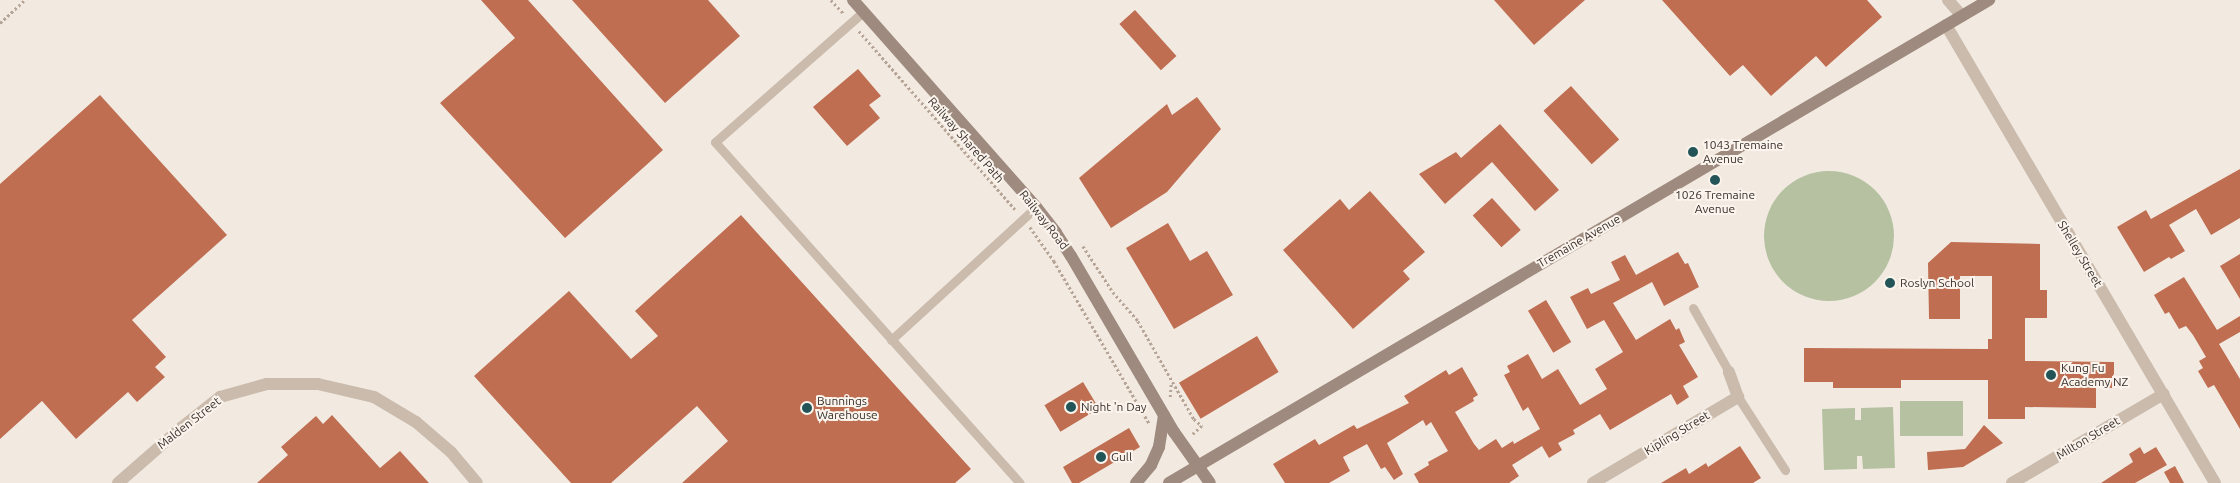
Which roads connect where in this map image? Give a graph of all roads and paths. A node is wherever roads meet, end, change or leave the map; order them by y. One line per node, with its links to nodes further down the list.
1 (25, 0): 9 (path)
2 (831, 0): 8 (path, Railway Shared Path)
3 (852, 0): 6 (main road, Railway Road)
4 (1948, 0): 7 (street)
5 (1989, 0): 7 (main road, Tremaine Avenue)
6 (863, 12): 8 (lane); 11 (main road, Railway Road)
7 (1962, 16): 10 (main road, Tremaine Avenue)
8 (851, 22): 12 (path, Railway Shared Path); 14 (lane)
9 (0, 23)
10 (1946, 25): 18 (street, Shelley Street); 22 (main road, Tremaine Avenue)
11 (1036, 207): 12 (lane); 20 (main road, Railway Road)
12 (1024, 220): 14 (lane); 21 (path, Railway Shared Path)
13 (1693, 308): 15 (lane)
14 (892, 340): 26 (lane)
15 (1729, 372): 19 (street)
16 (1172, 381): 17 (path)
17 (1171, 388)
18 (2164, 394): 31 (street, Milton Street); 32 (street, Shelley Street)
19 (1738, 397): 23 (lane); 30 (street, Kipling Street)
20 (1164, 415): 22 (main road, Railway Road); 27 (main road)
21 (1154, 428)
22 (1199, 467): 28 (main road, Tremaine Avenue); 29 (main road, Railway Road)
23 (1785, 470)
24 (118, 483): 25 (street, Malden Street)
25 (477, 483)
26 (1020, 483)
27 (1136, 483)
28 (1169, 483)
29 (1210, 483)
30 (1593, 483)
31 (2012, 483)
32 (2215, 483)

